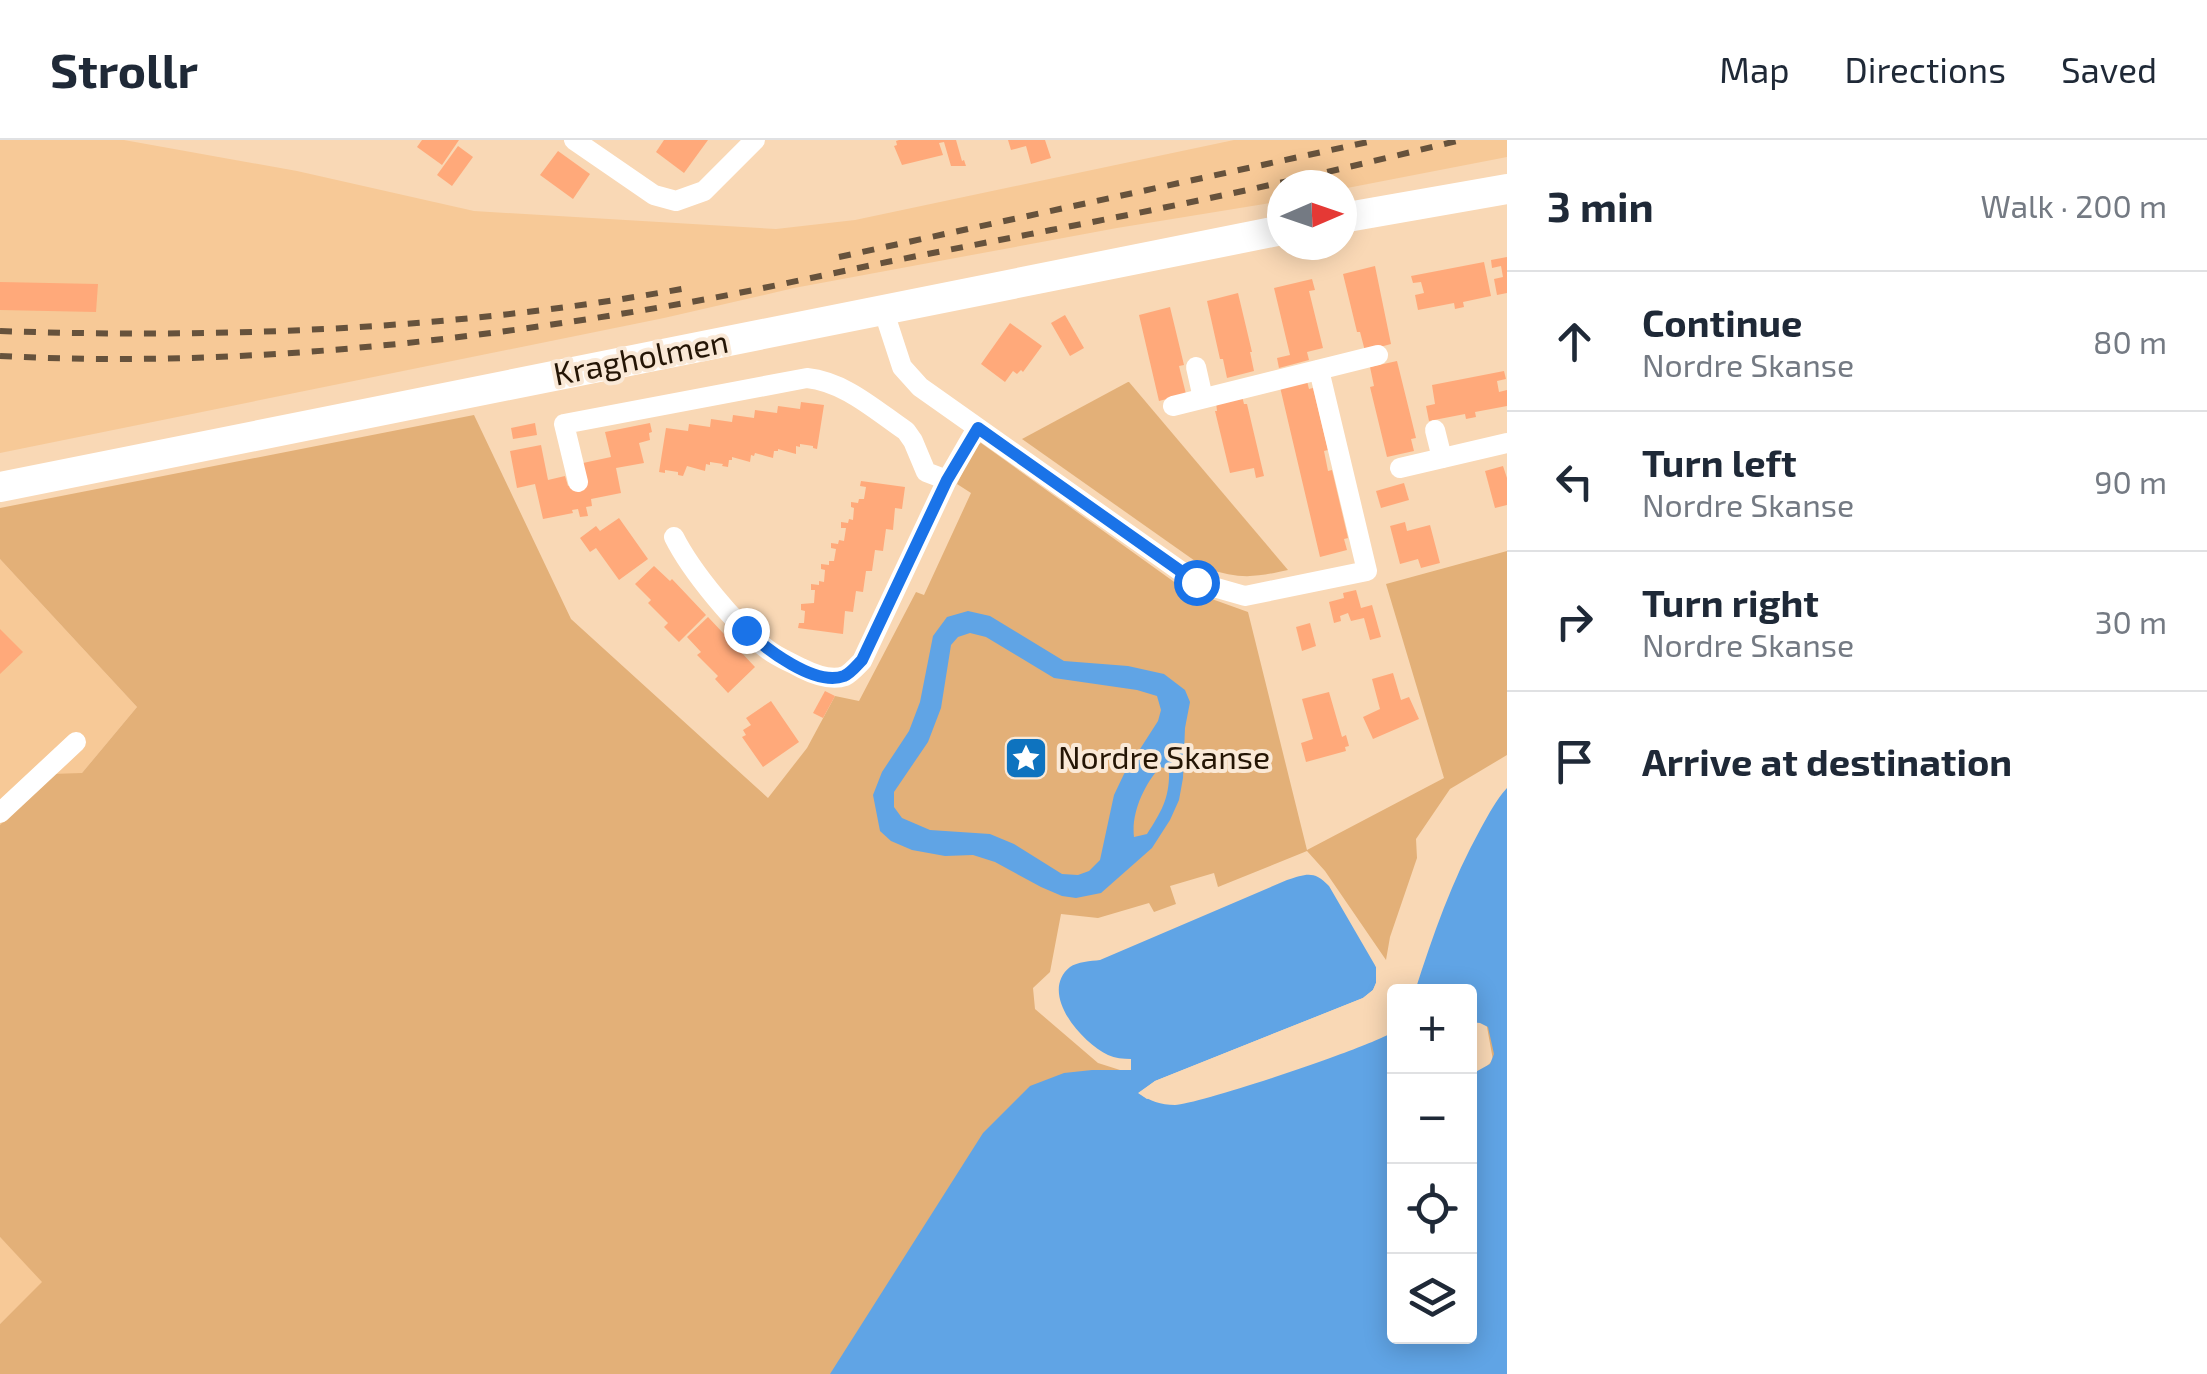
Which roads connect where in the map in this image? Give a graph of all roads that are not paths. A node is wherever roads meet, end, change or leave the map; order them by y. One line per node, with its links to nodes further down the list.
1 (574, 140): 2 (street)
2 (756, 140)
3 (1507, 189): 4 (street)
4 (1357, 215)
5 (1267, 233): 6 (street, Kragholmen)
6 (883, 309): 12 (street); 19 (street, Kragholmen)
7 (1378, 356): 9 (street)
8 (1196, 367): 10 (street)
9 (1319, 370): 10 (street); 12 (street)
10 (1203, 398): 11 (street)
11 (1173, 406)
12 (978, 428): 17 (street)
13 (1435, 430): 15 (street)
14 (1507, 443): 15 (street)
15 (1442, 458): 16 (street)
16 (1400, 468)
17 (947, 480): 18 (street); 20 (street)
18 (578, 482)
19 (0, 488)
20 (674, 536)
21 (76, 742): 22 (street)
22 (0, 814)

